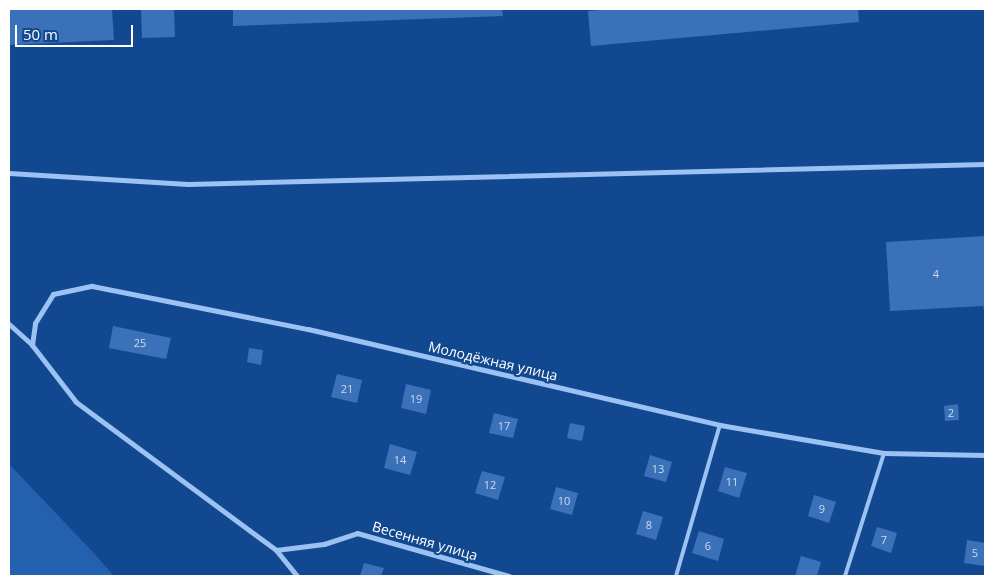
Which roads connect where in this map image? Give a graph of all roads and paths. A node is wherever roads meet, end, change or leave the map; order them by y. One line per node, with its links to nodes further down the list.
1 (985, 164): 2 (street)
2 (9, 173)
3 (9, 324): 4 (street)
4 (32, 345): 5 (street, Молодёжная улица); 8 (street)
5 (720, 425): 6 (street, Молодёжная улица); 11 (lane)
6 (884, 453): 7 (street, Молодёжная улица); 12 (lane)
7 (985, 455)
8 (276, 550): 9 (street); 10 (street, Весенняя улица)
9 (297, 576)
10 (510, 576)
11 (676, 576)
12 (845, 576)

